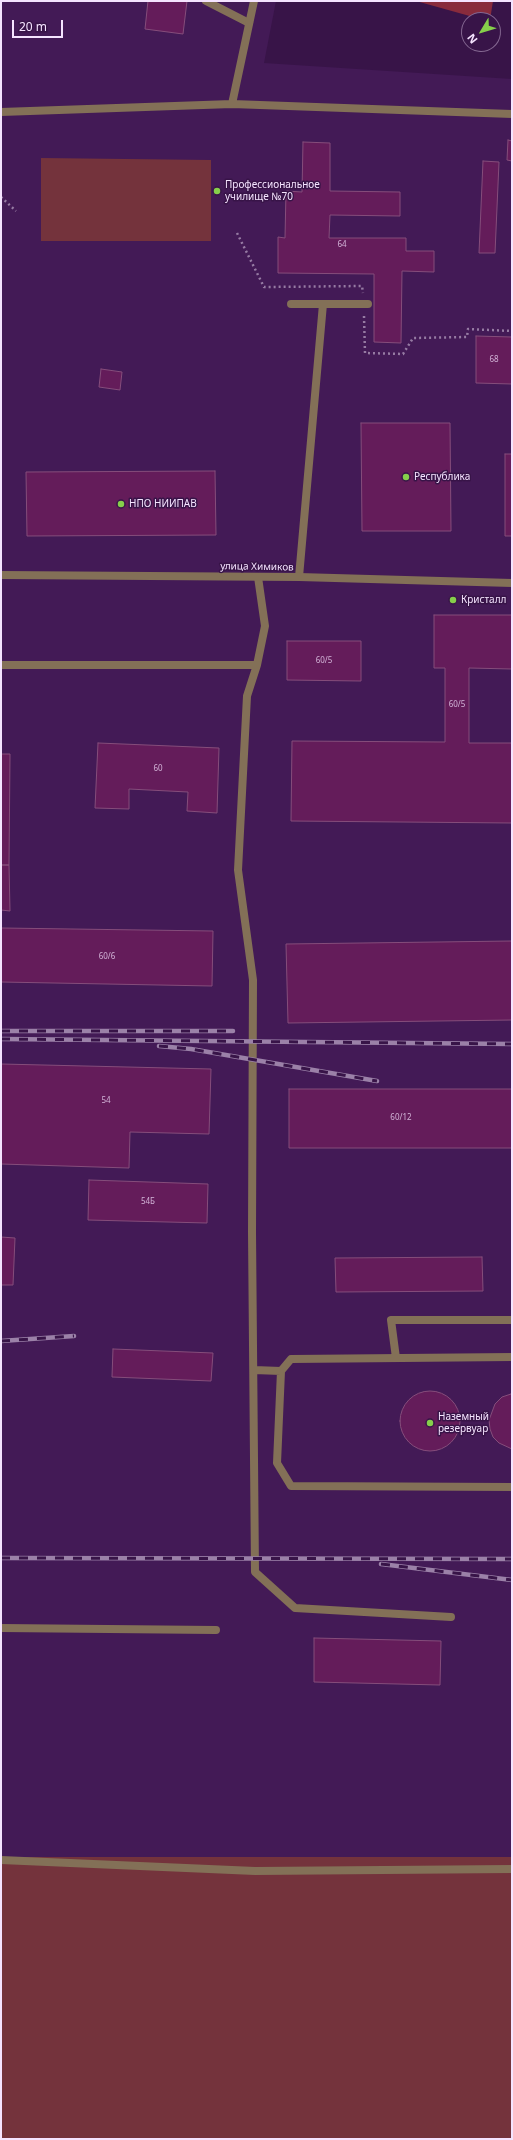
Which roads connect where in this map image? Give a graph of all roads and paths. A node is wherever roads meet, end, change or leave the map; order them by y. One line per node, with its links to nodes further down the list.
1 (206, 1): 3 (street)
2 (254, 1): 3 (street)
3 (249, 23): 4 (street)
4 (232, 104): 5 (street); 6 (street)
5 (1, 112)
6 (512, 114)
7 (1, 197): 8 (path)
8 (16, 212)
9 (291, 304): 10 (street)
10 (323, 304): 11 (street); 14 (street)
11 (368, 304)
12 (1, 576): 13 (street, улица Химиков)
13 (258, 577): 14 (street, улица Химиков); 17 (street)
14 (299, 577): 15 (street, улица Химиков)
15 (512, 583)
16 (1, 665): 17 (street)
17 (257, 665): 21 (street)
18 (512, 1320): 20 (street)
19 (512, 1357): 20 (street)
20 (396, 1358): 22 (street)
21 (254, 1370): 22 (street); 24 (street)
22 (281, 1371): 23 (street)
23 (512, 1487)
24 (451, 1616)
25 (1, 1628): 26 (street)
26 (216, 1630)
27 (1, 1860): 28 (street)
28 (512, 1869)

